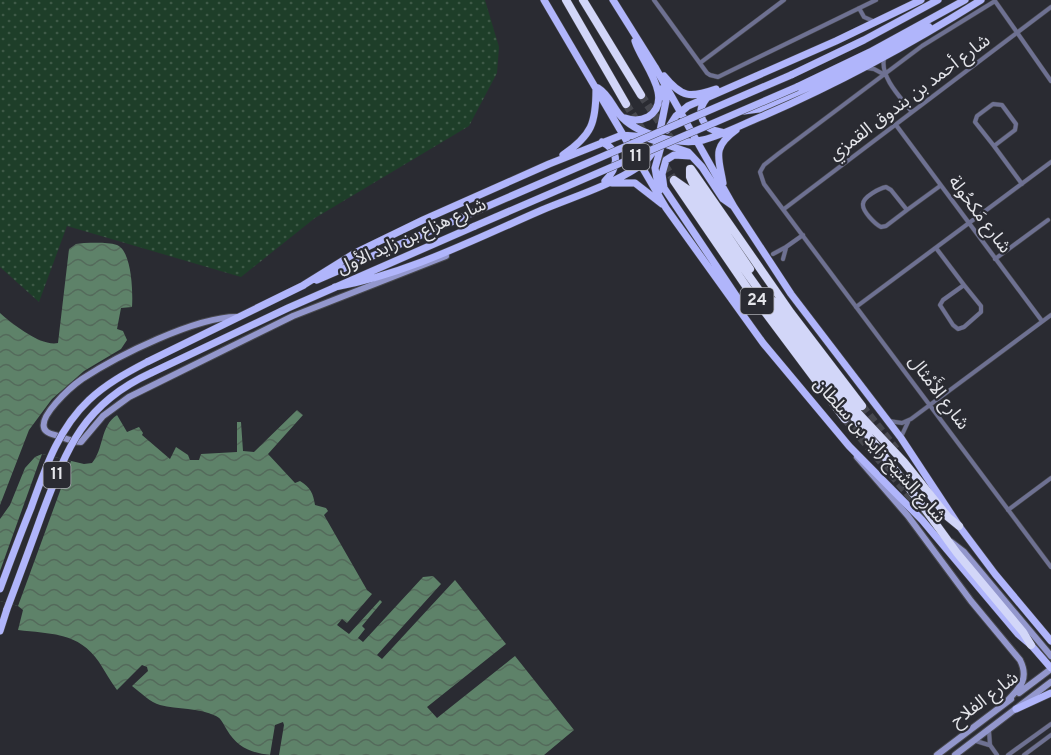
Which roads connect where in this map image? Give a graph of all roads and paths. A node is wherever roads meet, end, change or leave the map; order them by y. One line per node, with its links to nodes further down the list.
1 (544, 0): 27 (main road, شارع الشيخ زايد بن سلطان / 24)
2 (566, 0): 31 (highway)
3 (583, 0): 29 (highway)
4 (613, 0): 18 (main road, شارع الشيخ زايد بن سلطان / 24)
5 (654, 0): 21 (street)
6 (784, 0): 21 (street)
7 (876, 0): 13 (street)
8 (921, 0): 15 (main road)
9 (938, 0): 65 (main road, شارع هزاع بن زايد الأول / 11, bridge)
10 (965, 0): 28 (main road, شارع هزاع بن زايد الأول / 11)
11 (981, 0): 16 (main road)
12 (1051, 7): 19 (street, شارع أحمد بن بندوق القمزي)
13 (859, 8): 14 (street); 21 (street)
14 (864, 17): 15 (street); 17 (street)
15 (875, 22): 17 (main road)
16 (940, 25): 20 (main road); 28 (main road)
17 (859, 30): 25 (main road)
18 (634, 34): 22 (main road, شارع الشيخ زايد بن سلطان / 24); 34 (main road)
19 (1017, 34): 24 (street, شارع الأَمْثال); 26 (street); 33 (street, شارع أحمد بن بندوق القمزي)
20 (884, 59): 23 (main road); 24 (street)
21 (700, 63)
22 (655, 67): 25 (main road); 32 (main road, شارع الشيخ زايد بن سلطان / 24); 39 (main road)
23 (866, 68): 24 (street); 35 (main road)
24 (885, 75): 33 (street); 53 (street, شارع الأَمْثال)
25 (744, 80): 30 (main road)
26 (1051, 81)
27 (596, 87): 34 (main road); 38 (main road, شارع الشيخ زايد بن سلطان / 24); 45 (main road)
28 (799, 89): 66 (main road, شارع هزاع بن زايد الأول / 11, bridge)
29 (641, 95)
30 (707, 97): 32 (main road); 37 (main road)
31 (626, 104)
32 (680, 111): 39 (main road); 41 (main road, شارع الشيخ زايد بن سلطان / 24)
33 (912, 112): 36 (street, شارع أحمد بن بندوق القمزي)
34 (620, 115): 39 (main road)
35 (750, 121): 37 (main road); 50 (main road)
36 (896, 124): 49 (street, شارع مَكحُولة); 53 (street, شارع أحمد بن بندوق القمزي)
37 (723, 132): 41 (main road)
38 (622, 135): 39 (main road); 40 (main road); 46 (main road, شارع الشيخ زايد بن سلطان / 24)
39 (660, 139): 41 (main road); 43 (main road); 46 (main road); 52 (main road)
40 (602, 142): 45 (main road); 48 (main road)
41 (698, 142): 50 (main road, شارع الشيخ زايد بن سلطان / 24)
42 (994, 146): 42 (street); 47 (street)
43 (693, 156): 51 (main road); 71 (main road)
44 (1051, 162): 47 (street)
45 (549, 164): 65 (main road)
46 (640, 166): 48 (main road); 52 (main road, شارع الشيخ زايد بن سلطان / 24)
47 (1022, 184): 56 (street)
48 (601, 185): 52 (main road); 57 (main road)
49 (940, 186): 54 (street); 56 (street, شارع مَكحُولة)
50 (724, 189): 51 (main road, شارع الشيخ زايد بن سلطان / 24)
51 (734, 207): 76 (main road, شارع الشيخ زايد بن سلطان / 24)
52 (666, 208): 71 (main road, شارع الشيخ زايد بن سلطان / 24)
53 (784, 209): 58 (street, شارع الأَمْثال)
54 (907, 210): 54 (street)
55 (1050, 220): 63 (street)
56 (968, 223): 60 (street); 63 (street, شارع مَكحُولة)
57 (497, 230): 66 (main road); 69 (street)
58 (803, 235): 59 (street); 67 (street, شارع الأَمْثال)
59 (786, 247): 61 (street); 62 (street)
60 (936, 248): 64 (street); 67 (street)
61 (773, 254)
62 (783, 259)
63 (995, 259): 70 (street, شارع مَكحُولة)
64 (964, 285): 64 (street)
65 (302, 286): 69 (main road, شارع هزاع بن زايد الأول / 11)
66 (335, 287): 85 (main road, شارع هزاع بن زايد الأول / 11, bridge)
67 (856, 307): 72 (street, شارع الأَمْثال)
68 (1051, 315): 70 (street)
69 (239, 317): 84 (main road, شارع هزاع بن زايد الأول / 11, bridge)
70 (1042, 321): 72 (street)
71 (748, 322): 78 (main road, شارع الشيخ زايد بن سلطان / 24)
72 (930, 404): 75 (street); 80 (street, شارع الأَمْثال)
73 (862, 406): 81 (highway, شارع الشيخ زايد بن سلطان / 24)
74 (845, 419): 82 (highway, شارع الشيخ زايد بن سلطان / 24)
75 (911, 419): 76 (street); 77 (street)
76 (888, 420): 77 (main road, شارع الشيخ زايد بن سلطان / 24)
77 (901, 438): 81 (main road, شارع الشيخ زايد بن سلطان / 24)
78 (849, 446): 87 (main road, شارع الشيخ زايد بن سلطان / 24); 92 (street)
79 (1051, 478): 80 (street)
80 (1008, 510): 83 (street, شارع الأَمْثال)
81 (959, 526): 86 (main road, شارع الشيخ زايد بن سلطان / 24)
82 (948, 540): 87 (highway); 88 (street)
83 (1051, 567)
84 (0, 589)
85 (0, 631)
86 (1049, 638)
87 (1031, 645): 89 (main road, شارع الشيخ زايد بن سلطان / 24)
88 (1051, 656)
89 (1051, 669): 92 (street, شارع الفلاح)
90 (1051, 682): 93 (street, شارع الفلاح)
91 (1051, 693): 93 (main road)
92 (1008, 700): 99 (street, شارع الفلاح)
93 (1016, 709): 95 (street, شارع الفلاح)
94 (1051, 724): 102 (street)
95 (989, 731): 97 (street, شارع الفلاح); 98 (street)
96 (1051, 735): 103 (street)
97 (976, 741): 98 (street); 100 (street, شارع الفلاح)
98 (990, 745): 101 (street)
99 (938, 755)
100 (958, 755)
101 (998, 755)
102 (1008, 755)
103 (1024, 755)

